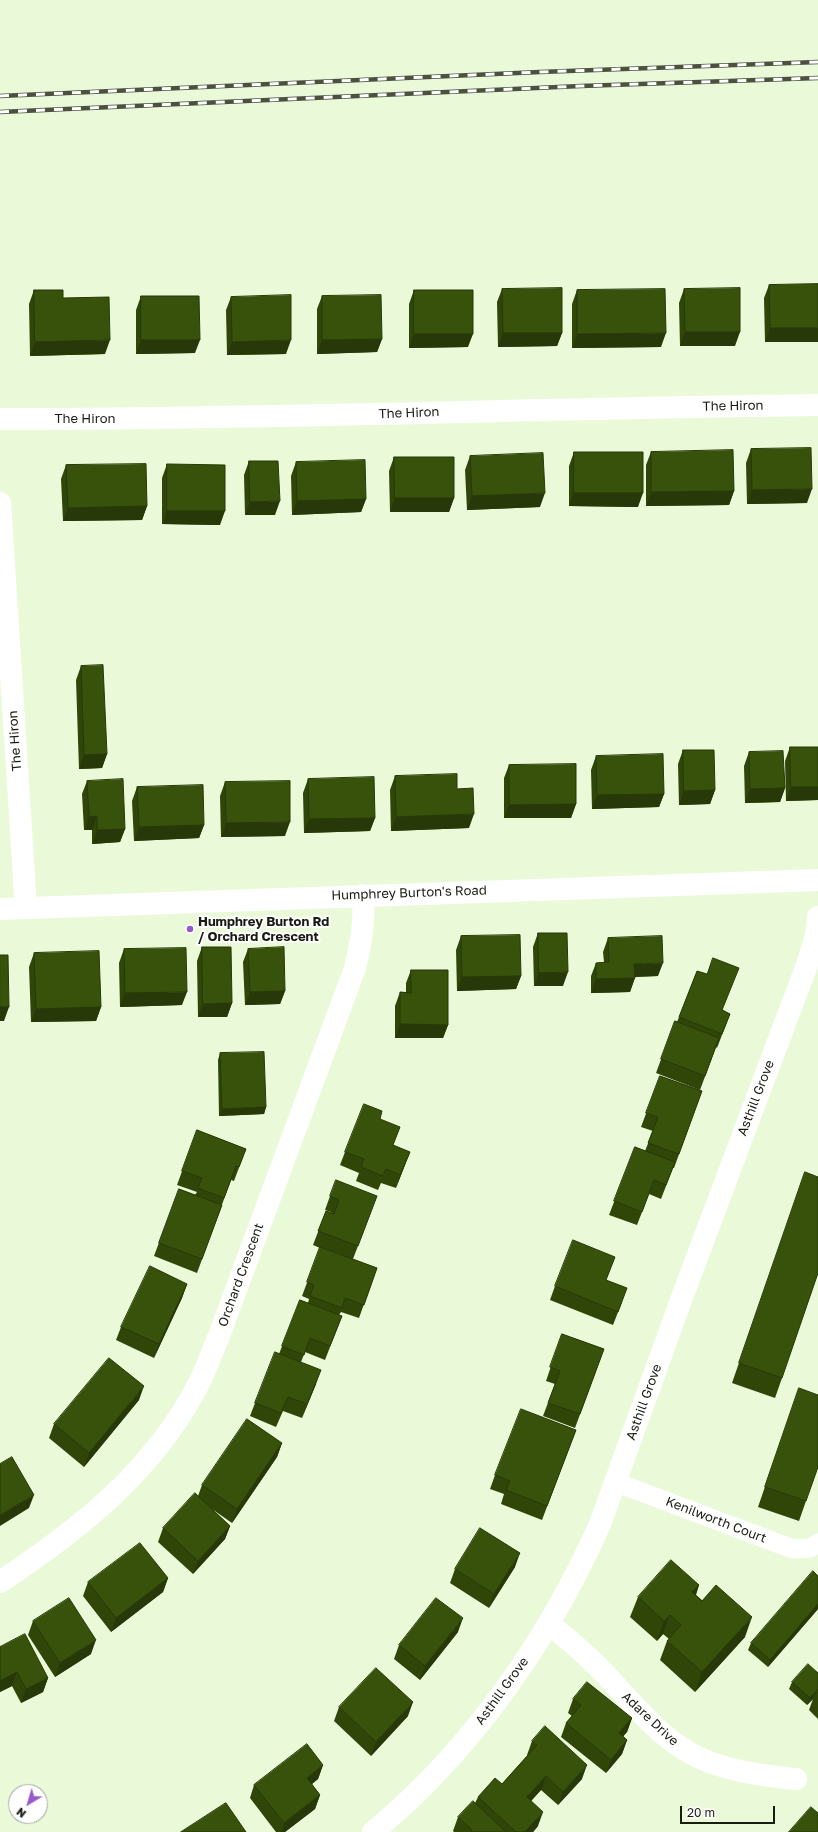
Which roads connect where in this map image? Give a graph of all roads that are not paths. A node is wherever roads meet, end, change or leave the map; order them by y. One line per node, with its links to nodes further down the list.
1 (818, 405): 2 (street, The Hiron)
2 (0, 419)
3 (0, 503): 6 (street, The Hiron)
4 (818, 880): 5 (street, Humphrey Burton's Road)
5 (363, 895): 6 (street, Humphrey Burton's Road); 11 (street, Orchard Crescent)
6 (26, 908): 7 (street, Humphrey Burton's Road)
7 (0, 909)
8 (818, 917): 9 (street, Asthill Grove)
9 (615, 1482): 10 (lane, Kenilworth Court); 12 (street, Asthill Grove)
10 (818, 1543)
11 (0, 1582)
12 (549, 1624): 13 (street, Adare Drive); 14 (street, Asthill Grove)
13 (796, 1779)
14 (372, 1832)

